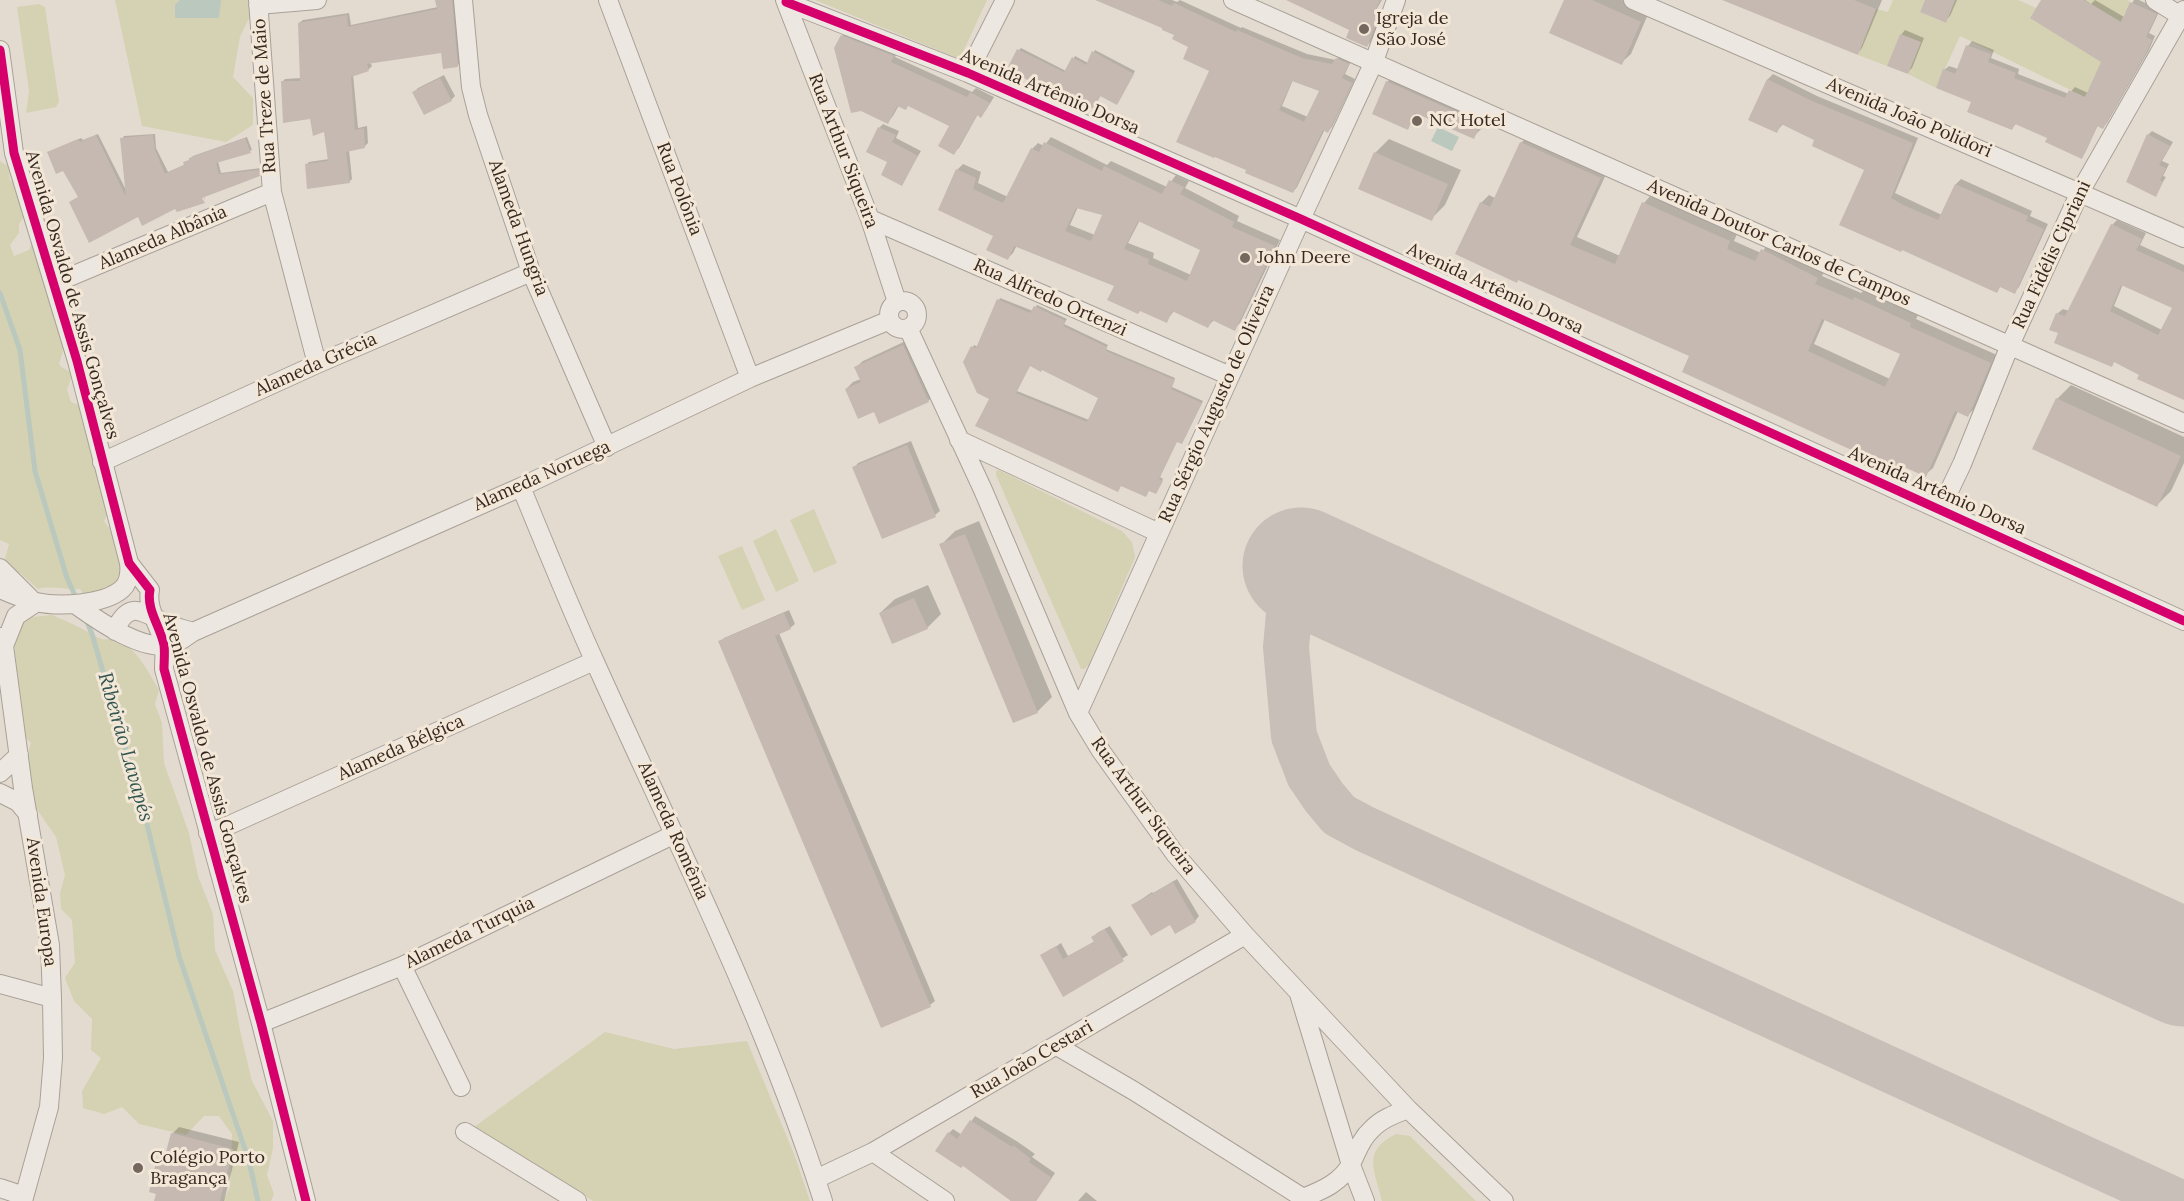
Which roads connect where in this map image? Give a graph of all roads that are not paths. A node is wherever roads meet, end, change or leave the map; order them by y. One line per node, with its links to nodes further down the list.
1 (317, 0): 10 (street)
2 (463, 0): 20 (street, Alameda Hungria)
3 (608, 0): 28 (street, Rua Polônia)
4 (1005, 0): 14 (street)
5 (1233, 0): 13 (street, Avenida Doutor Carlos de Campos)
6 (1395, 0): 13 (street, Rua Sérgio Augusto de Oliveira)
7 (1633, 0): 16 (street, Avenida João Polidori)
8 (2155, 0): 11 (street)
9 (785, 1): 14 (street, Avenida Artêmio Dorsa); 17 (street, Rua Arthur Siqueira)
10 (258, 2): 15 (street, Rua Treze de Maio)
11 (2183, 15): 16 (street, Rua Fidélis Cipriani)
12 (0, 50): 21 (street, Avenida Osvaldo de Assis Gonçalves)
13 (1373, 64): 18 (street, Rua Sérgio Augusto de Oliveira); 25 (street, Avenida Doutor Carlos de Campos)
14 (968, 73): 18 (street, Avenida Artêmio Dorsa)
15 (272, 192): 21 (street, Alameda Albânia); 26 (street, Rua Treze de Maio)
16 (2080, 192): 19 (street, Avenida João Polidori); 25 (street, Rua Fidélis Cipriani)
17 (870, 219): 22 (street, Rua Arthur Siqueira); 27 (street, Rua Alfredo Ortenzi)
18 (1301, 219): 27 (street, Rua Sérgio Augusto de Oliveira); 34 (street, Avenida Artêmio Dorsa)
19 (2184, 238)
20 (531, 272): 26 (street, Alameda Grécia); 31 (street, Alameda Hungria)
21 (55, 283): 32 (street, Avenida Osvaldo de Assis Gonçalves)
22 (897, 302): 23 (street); 24 (street)
23 (890, 320): 24 (street); 28 (street, Alameda Noruega)
24 (908, 327): 30 (street, Rua Arthur Siqueira)
25 (2010, 345): 29 (street, Avenida Doutor Carlos de Campos); 34 (street, Rua Fidélis Cipriani)
26 (316, 364): 32 (street, Alameda Grécia)
27 (1230, 376): 35 (street, Rua Sérgio Augusto de Oliveira)
28 (750, 378): 31 (street, Alameda Noruega)
29 (2184, 423)
30 (959, 440): 35 (street); 48 (street, Rua Arthur Siqueira)
31 (607, 447): 33 (street, Alameda Noruega)
32 (102, 462): 36 (street, Avenida Osvaldo de Assis Gonçalves)
33 (521, 487): 44 (street, Alameda Noruega); 47 (street, Alameda Romênia)
34 (1940, 510): 42 (street, Avenida Artêmio Dorsa)
35 (1159, 533): 48 (street, Rua Sérgio Augusto de Oliveira)
36 (129, 563): 40 (street); 41 (street, Avenida Osvaldo de Assis Gonçalves)
37 (0, 568): 39 (street)
38 (0, 589): 39 (street)
39 (37, 602): 40 (street); 45 (street)
40 (83, 607): 43 (street)
41 (156, 618): 43 (street); 44 (street); 46 (street, Avenida Osvaldo de Assis Gonçalves)
42 (2184, 621)
43 (115, 631): 46 (street)
44 (193, 632): 46 (street, Alameda Noruega)
45 (2, 642): 49 (street, Avenida Europa)
46 (156, 645): 53 (street, Avenida Osvaldo de Assis Gonçalves)
47 (594, 661): 53 (street, Alameda Bélgica); 54 (street, Alameda Romênia)
48 (1078, 713): 55 (street, Rua Arthur Siqueira)
49 (19, 755): 50 (street); 52 (street, Avenida Europa)
50 (0, 773)
51 (0, 793): 52 (street)
52 (28, 814): 59 (street, Avenida Europa)
53 (208, 833): 60 (street, Avenida Osvaldo de Assis Gonçalves)
54 (675, 834): 56 (street, Alameda Turquia); 67 (street, Alameda Romênia)
55 (1245, 935): 58 (street, Rua Arthur Siqueira); 61 (street, Rua João Cestari)
56 (402, 966): 60 (street, Alameda Turquia); 62 (street)
57 (0, 984): 59 (street)
58 (1298, 989): 63 (street, Rua Arthur Siqueira); 66 (street)
59 (52, 998): 69 (street, Avenida Europa)
60 (261, 1023): 71 (street, Avenida Osvaldo de Assis Gonçalves)
61 (1057, 1046): 65 (street, Rua João Cestari); 70 (street)
62 (461, 1087)
63 (1408, 1109): 66 (street); 76 (street, Rua Arthur Siqueira)
64 (465, 1132): 72 (street)
65 (873, 1152): 67 (street, Rua João Cestari); 74 (street)
66 (1351, 1165): 70 (street); 75 (street)
67 (816, 1179): 73 (street, Alameda Romênia)
68 (0, 1188): 69 (street)
69 (23, 1199)
70 (1306, 1200)
71 (306, 1201)
72 (578, 1201)
73 (823, 1201)
74 (945, 1201)
75 (1365, 1201)
76 (1504, 1201)

